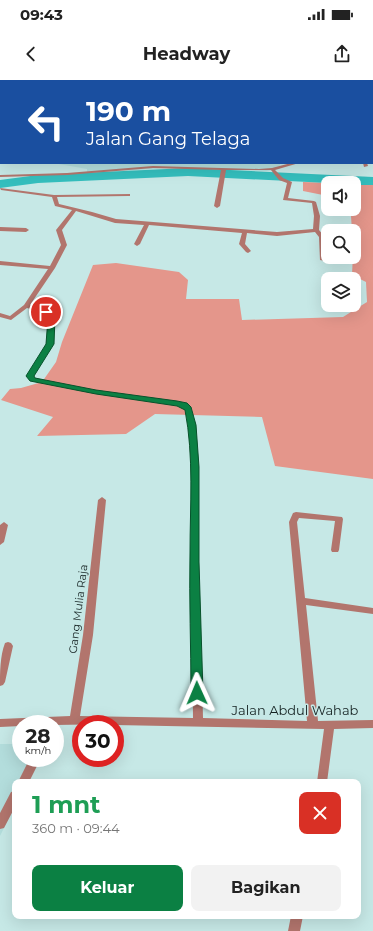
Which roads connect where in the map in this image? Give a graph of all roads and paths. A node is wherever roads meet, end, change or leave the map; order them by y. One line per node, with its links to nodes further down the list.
1 (293, 164): 2 (street)
2 (272, 169): 3 (street); 13 (street)
3 (223, 173): 4 (street); 8 (street)
4 (0, 176)
5 (0, 190): 7 (street)
6 (128, 195): 7 (street)
7 (54, 196): 9 (street)
8 (217, 206)
9 (75, 209): 10 (street); 19 (street)
10 (147, 223): 14 (street); 16 (street)
11 (0, 229): 12 (street)
12 (26, 230)
13 (316, 230): 14 (street); 15 (street)
14 (245, 232): 17 (street)
15 (321, 236)
16 (137, 244)
17 (248, 251)
18 (0, 263): 19 (street)
19 (52, 268): 20 (street)
20 (26, 306): 21 (street); 34 (street)
21 (0, 315)
22 (102, 500): 30 (street, Gang Mulia Raja)
23 (4, 525): 24 (street)
24 (0, 542)
25 (335, 550): 26 (street)
26 (302, 601): 27 (street); 37 (street)
27 (373, 611)
28 (8, 646): 29 (street)
29 (0, 682)
30 (75, 715)
31 (124, 721): 34 (street, Jalan Abdul Wahab)
32 (0, 723): 33 (street, Jalan Abdul Wahab)
33 (12, 723)
34 (198, 723): 37 (street, Jalan Abdul Wahab)
35 (330, 724): 36 (street, Jalan Abdul Wahab); 37 (street, Jalan Abdul Wahab); 40 (street)
36 (373, 724)
37 (312, 725)
38 (31, 767): 39 (street)
39 (25, 779)
40 (322, 779)
41 (12, 802): 42 (street)
42 (0, 824)
43 (296, 919): 44 (street)
44 (294, 931)

